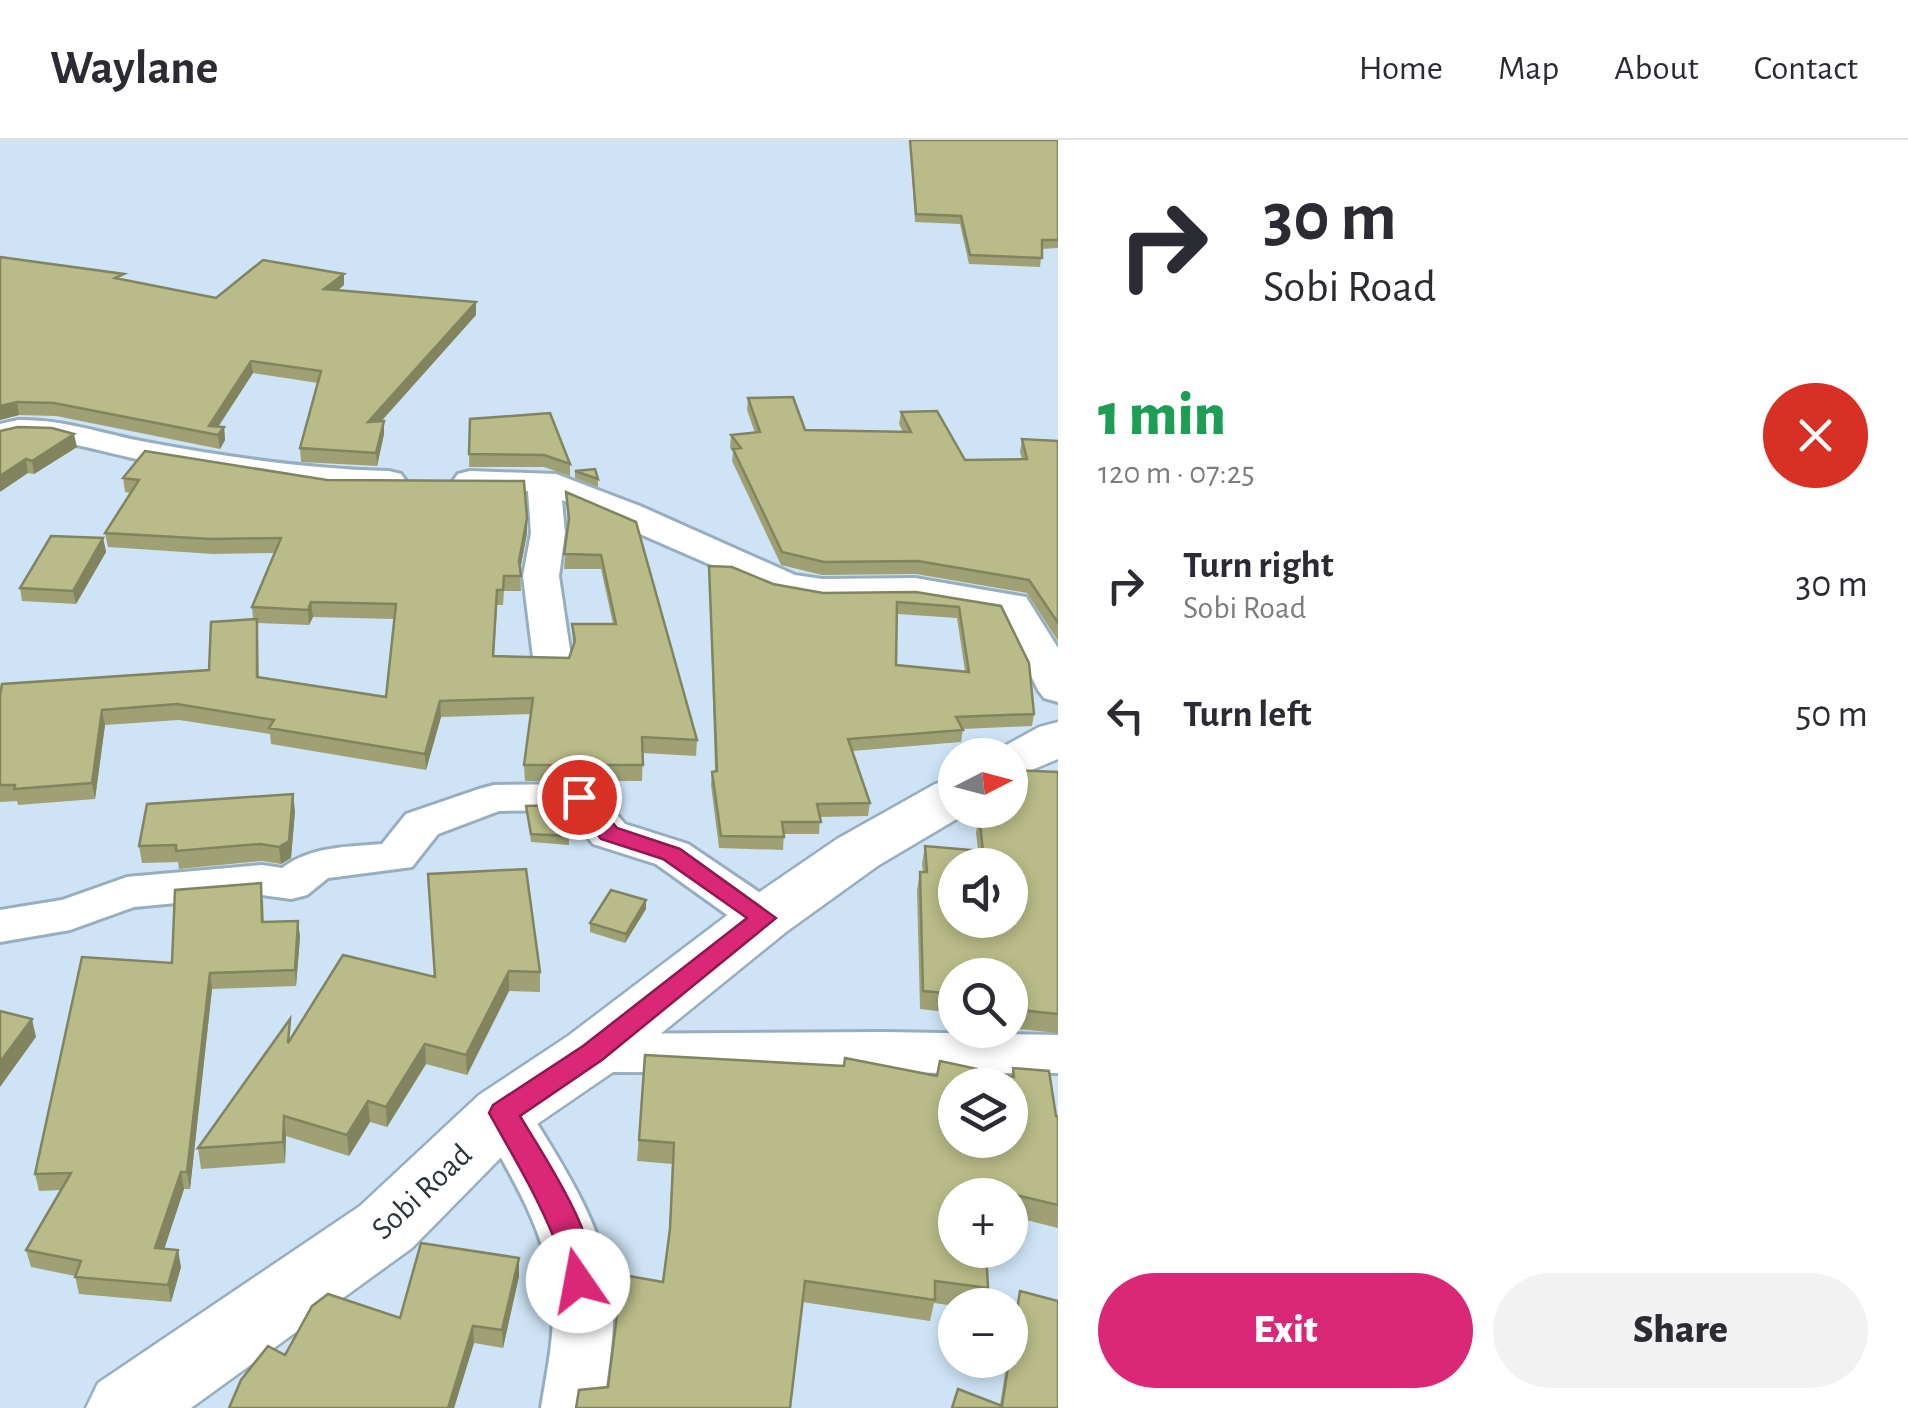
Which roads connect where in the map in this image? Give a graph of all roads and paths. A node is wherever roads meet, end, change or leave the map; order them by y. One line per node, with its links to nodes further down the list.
1 (0, 434): 2 (street)
2 (544, 482): 3 (street); 4 (street)
3 (552, 657)
4 (1058, 690)
5 (1058, 738): 6 (highway)
6 (1028, 754)
7 (938, 806): 8 (highway, Sobi Road)
8 (764, 918): 9 (street); 10 (highway, Sobi Road)
9 (0, 926)
10 (592, 1053): 11 (street); 12 (highway, Sobi Road)
11 (1058, 1054)
12 (503, 1113): 13 (highway, Sobi Road); 14 (street)
13 (127, 1408)
14 (572, 1408)

